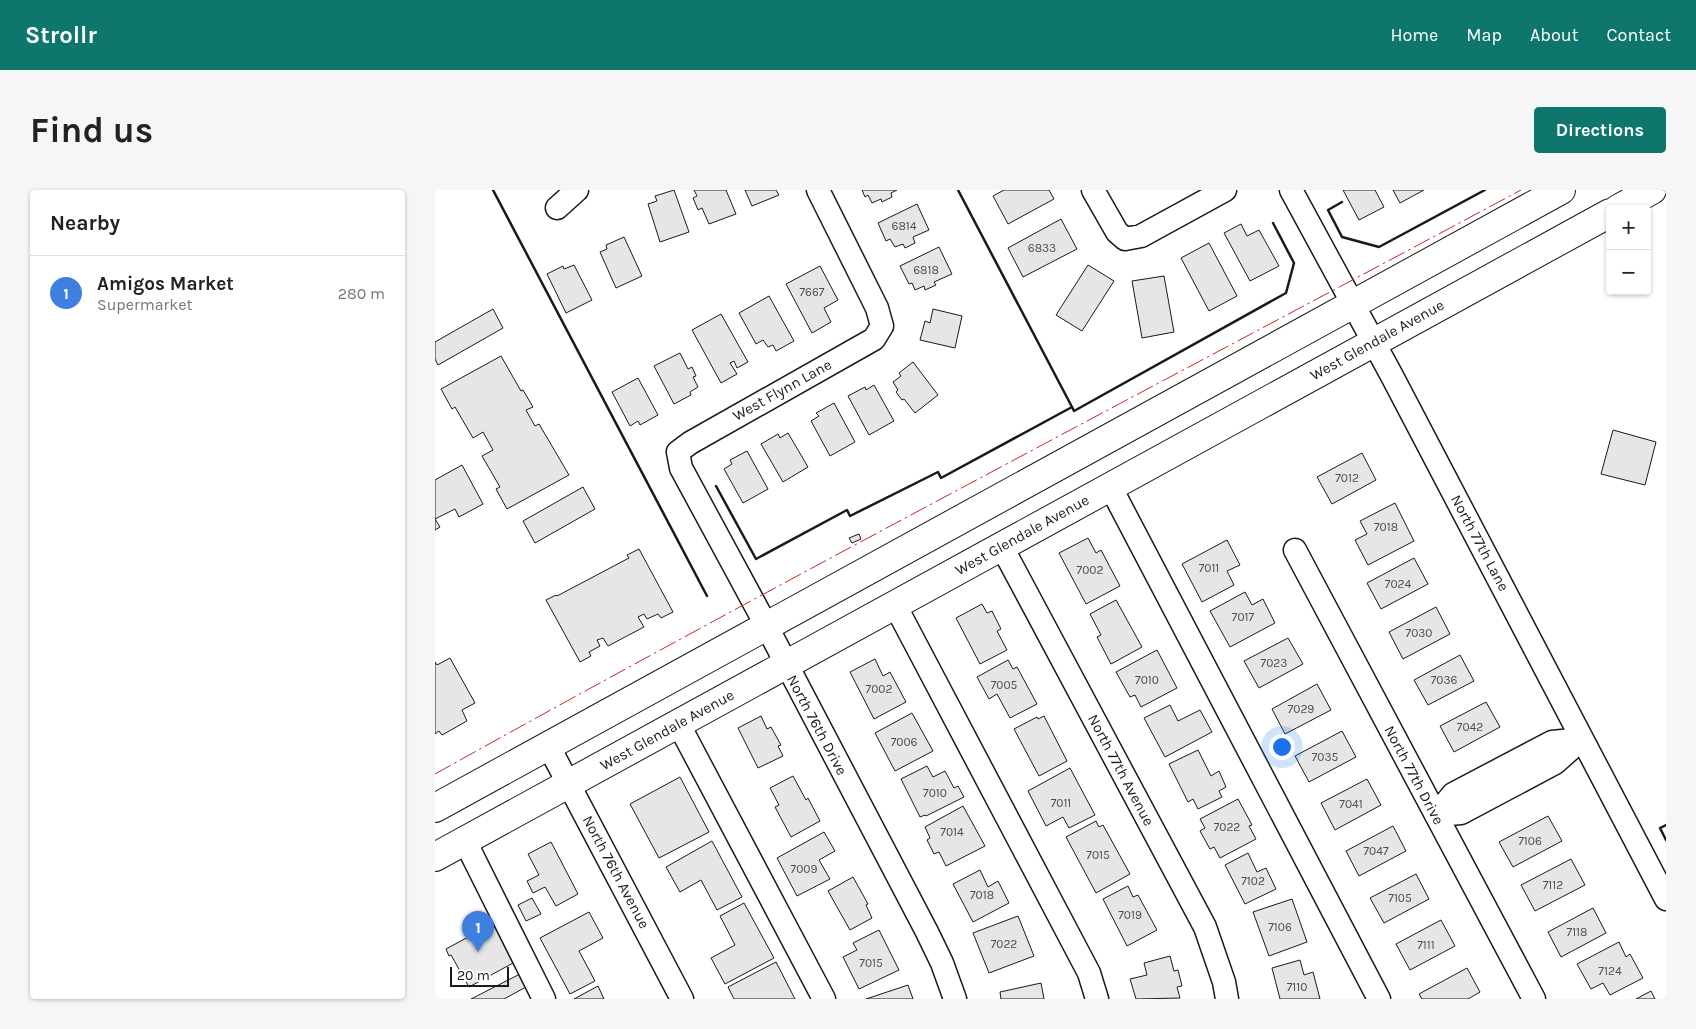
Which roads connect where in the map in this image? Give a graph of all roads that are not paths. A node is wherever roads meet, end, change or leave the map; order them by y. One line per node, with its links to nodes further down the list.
1 (577, 190): 9 (street)
2 (818, 190): 13 (street, West Flynn Lane)
3 (1093, 190): 4 (street)
4 (1225, 190)
5 (1291, 190): 11 (street, North 77th Lane)
6 (1561, 190): 11 (main road)
7 (1652, 190): 8 (main road)
8 (1624, 205)
9 (557, 208)
10 (1606, 215): 12 (main road, West Glendale Avenue)
11 (1353, 304): 12 (street, North 77th Lane); 18 (main road)
12 (1374, 342): 14 (main road, West Glendale Avenue); 21 (street, North 77th Lane)
13 (679, 452): 18 (street, North 76th Drive)
14 (1110, 486): 15 (main road, West Glendale Avenue); 35 (street)
15 (1001, 546): 17 (main road, West Glendale Avenue); 34 (street, North 77th Avenue)
16 (1295, 550): 25 (street, North 77th Drive)
17 (895, 605): 19 (main road, West Glendale Avenue); 33 (street)
18 (766, 625): 19 (street, North 76th Drive); 22 (main road)
19 (786, 665): 20 (main road, West Glendale Avenue); 32 (street, North 76th Drive)
20 (678, 723): 23 (main road, West Glendale Avenue); 31 (street)
21 (1582, 739): 25 (street); 28 (street, North 77th Lane)
22 (549, 745): 23 (street, North 76th Avenue); 24 (main road)
23 (569, 784): 26 (main road, West Glendale Avenue); 30 (street, North 76th Avenue)
24 (435, 808)
25 (1436, 815): 36 (street, North 77th Drive)
26 (465, 841): 27 (main road, West Glendale Avenue); 29 (street)
27 (435, 857)
28 (1666, 898)
29 (544, 999)
30 (682, 999)
31 (825, 999)
32 (955, 999)
33 (1097, 999)
34 (1227, 999)
35 (1379, 999)
36 (1534, 999)

